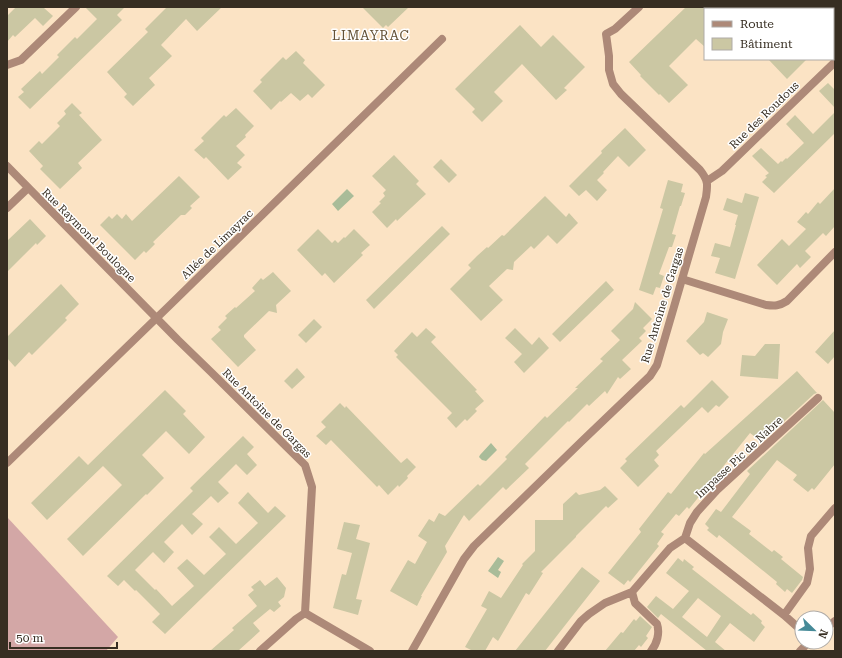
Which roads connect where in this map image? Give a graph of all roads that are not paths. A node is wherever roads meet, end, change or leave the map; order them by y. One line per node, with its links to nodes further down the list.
1 (76, 7): 5 (street)
2 (639, 7): 7 (street)
3 (442, 39): 12 (street, Allée de Limayrac)
4 (835, 62): 7 (street, Rue des Roudous)
5 (7, 65)
6 (7, 166): 8 (street, Rue Raymond Boulogne)
7 (707, 180): 11 (street, Rue Antoine de Gargas)
8 (28, 188): 9 (street); 12 (street, Rue Raymond Boulogne)
9 (7, 208)
10 (835, 252): 11 (street)
11 (682, 279): 23 (street, Rue Antoine de Gargas)
12 (156, 318): 14 (street, Allée de Limayrac); 18 (street, Rue Antoine de Gargas)
13 (818, 398): 16 (street, Impasse Pic de Nabre)
14 (7, 464)
15 (834, 510): 19 (street)
16 (685, 538): 17 (street); 19 (street)
17 (632, 592): 24 (street); 25 (street)
18 (305, 613): 21 (street); 22 (street)
19 (784, 615): 20 (street)
20 (794, 624)
21 (260, 651)
22 (370, 651)
23 (412, 651)
24 (558, 651)
25 (651, 651)

